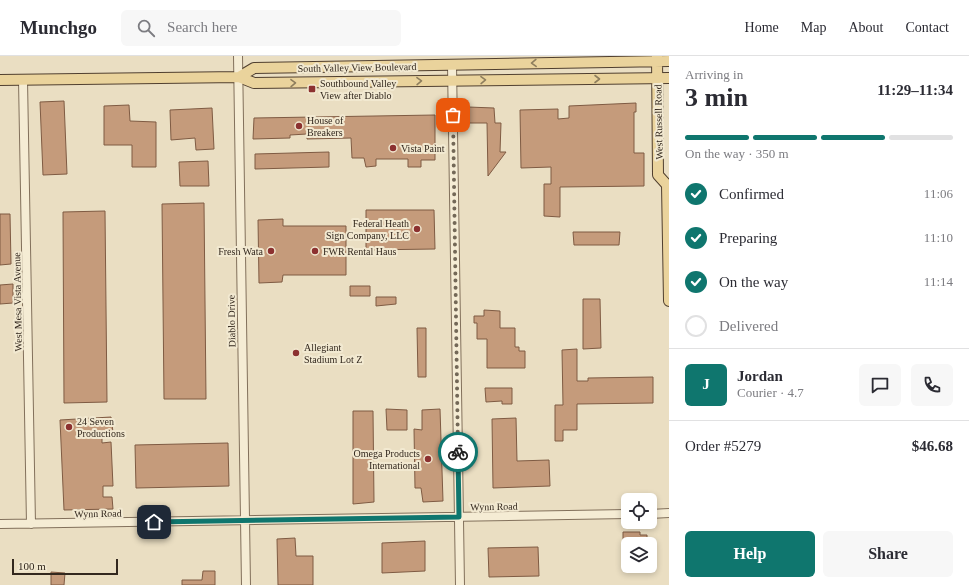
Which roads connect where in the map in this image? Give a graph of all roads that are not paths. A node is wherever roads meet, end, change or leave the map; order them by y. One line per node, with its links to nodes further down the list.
1 (238, 56): 5 (street, Diablo Drive)
2 (657, 59): 3 (main road, South Valley View Boulevard); 4 (main road, South Valley View Boulevard, one-way to 4); 6 (main road, West Russell Road)
3 (669, 61)
4 (452, 65): 5 (main road, South Valley View Boulevard); 10 (street)
5 (239, 77): 9 (main road, South Valley View Boulevard); 10 (main road, South Valley View Boulevard, one-way to 10); 17 (street, Diablo Drive)
6 (657, 78): 7 (main road, South Valley View Boulevard); 10 (main road, South Valley View Boulevard, one-way to 6); 11 (main road, West Russell Road)
7 (669, 78)
8 (0, 80): 9 (main road, South Valley View Boulevard)
9 (23, 80): 19 (street, West Mesa Vista Avenue)
10 (452, 80): 16 (street)
11 (668, 183): 12 (main road, West Russell Road)
12 (669, 301)
13 (621, 514): 16 (street, Wynn Road)
14 (657, 514): 15 (street)
15 (669, 514)
16 (459, 517): 17 (street, Wynn Road); 21 (street)
17 (244, 521): 19 (street, Wynn Road); 20 (street, Diablo Drive)
18 (0, 524): 19 (street, Wynn Road)
19 (31, 524)
20 (246, 585)
21 (460, 585)

